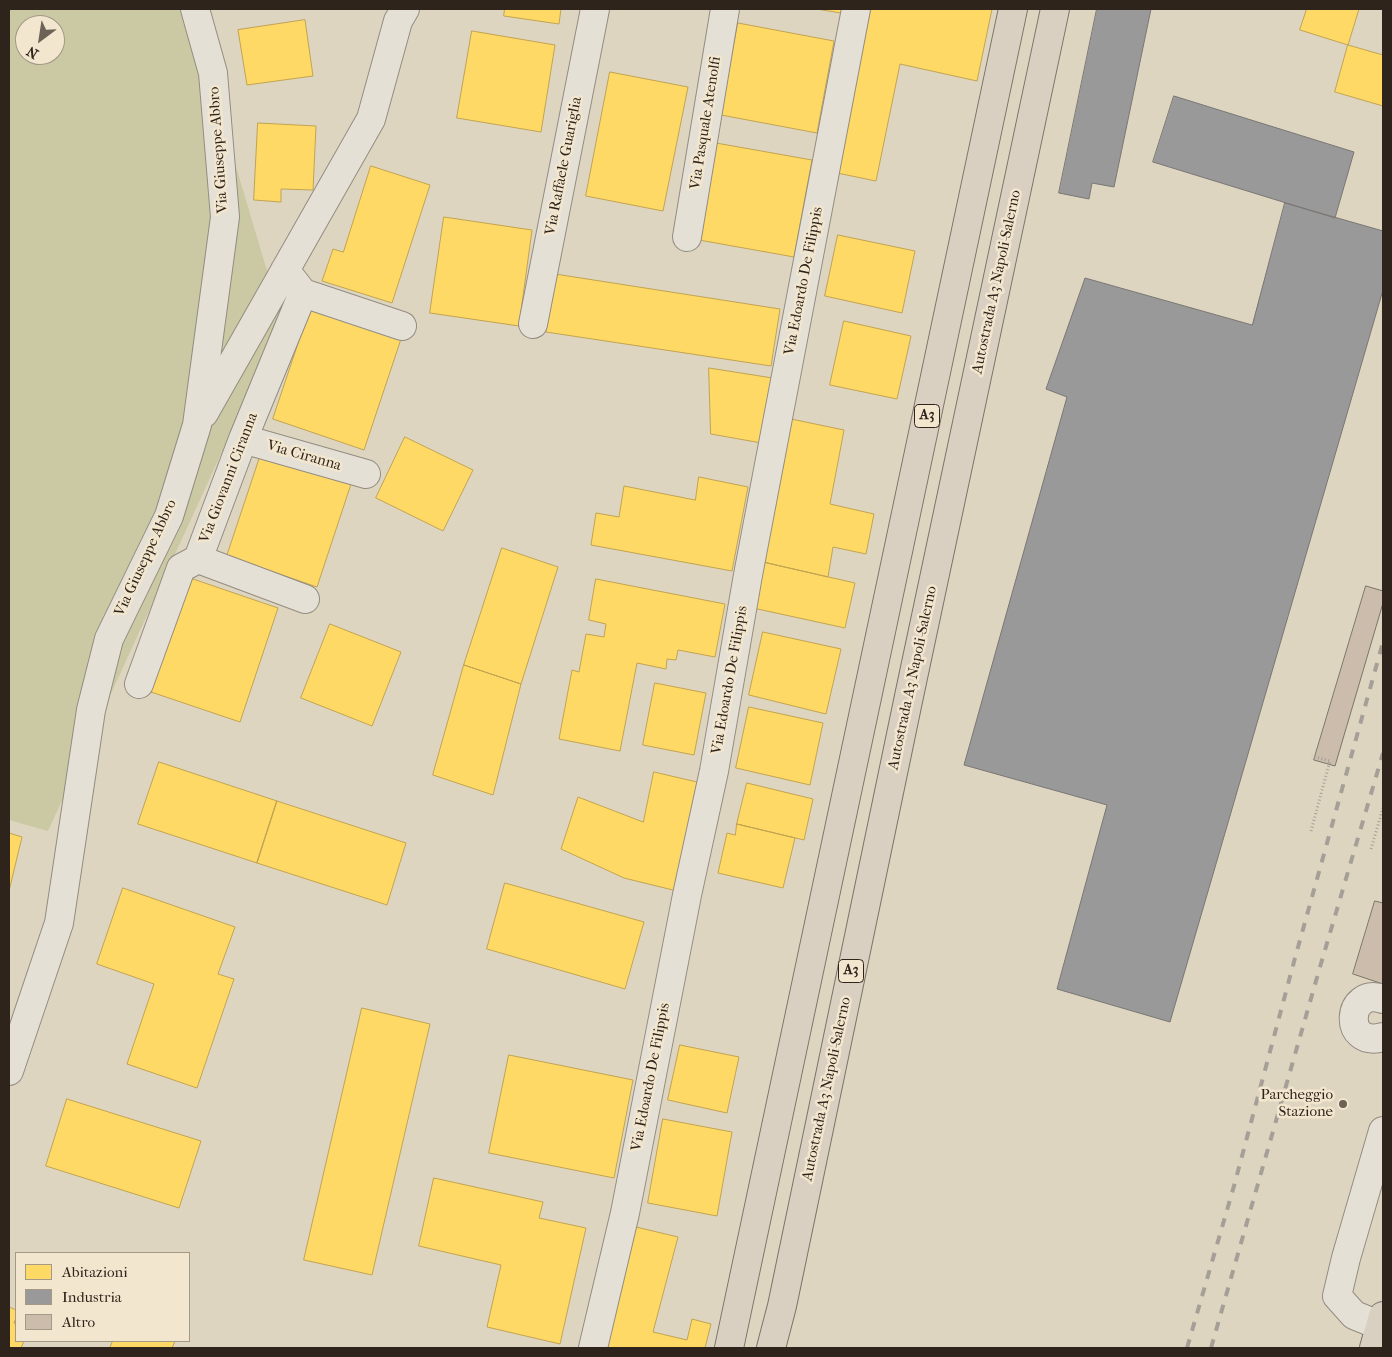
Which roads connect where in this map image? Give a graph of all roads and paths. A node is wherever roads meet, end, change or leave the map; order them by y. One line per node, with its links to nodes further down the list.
1 (194, 9): 13 (street, Via Giuseppe Abbro)
2 (405, 9): 9 (street)
3 (595, 9): 11 (street, Via Raffaele Guariglia)
4 (725, 9): 8 (street, Via Pasquale Atenolfi)
5 (856, 9): 28 (street, Via Edoardo De Filippis)
6 (1013, 9): 29 (highway, A3)
7 (1055, 9): 30 (highway, Autostrada A3 Napoli-Salerno / A3)
8 (687, 237)
9 (285, 270): 10 (street); 13 (street)
10 (303, 293): 12 (street); 14 (street, Via Giovanni Ciranna)
11 (533, 324)
12 (402, 326)
13 (197, 424): 25 (street, Via Giuseppe Abbro)
14 (243, 439): 15 (street, Via Ciranna); 16 (street, Via Giovanni Ciranna)
15 (366, 474)
16 (198, 559): 17 (street); 18 (street, Via Giovanni Ciranna)
17 (305, 599)
18 (139, 684)
19 (1312, 756): 21 (path)
20 (1383, 808): 22 (path)
21 (1311, 831)
22 (1372, 848)
23 (1383, 1000): 24 (street)
24 (1383, 1037)
25 (9, 1071)
26 (1383, 1131): 27 (street)
27 (1379, 1330)
28 (593, 1348)
29 (730, 1348)
30 (771, 1348)

